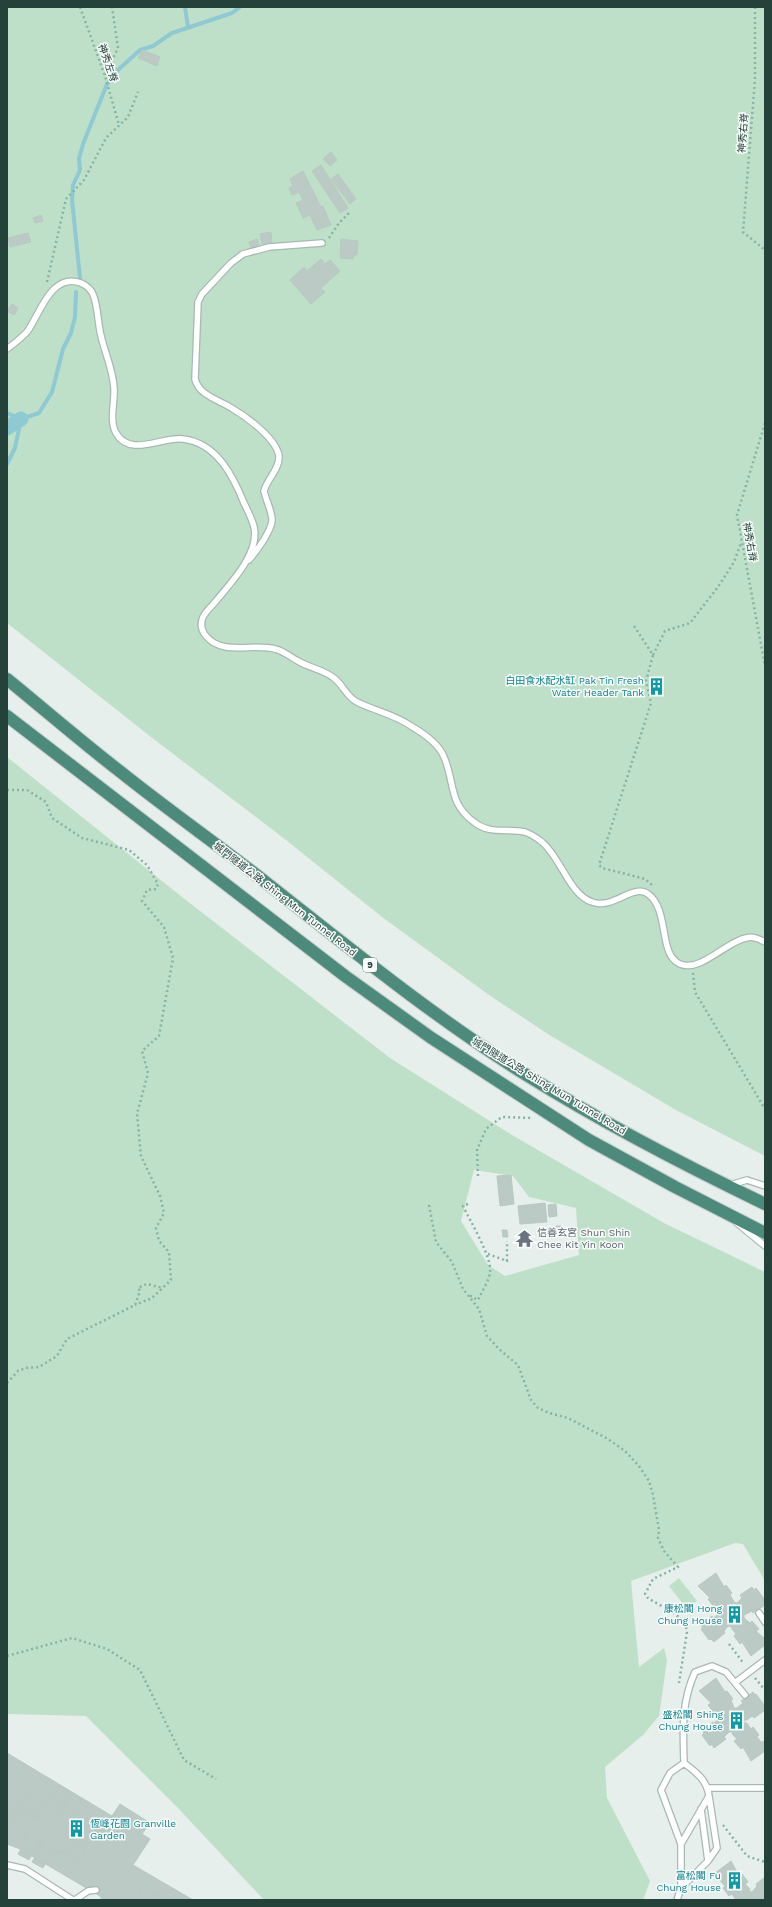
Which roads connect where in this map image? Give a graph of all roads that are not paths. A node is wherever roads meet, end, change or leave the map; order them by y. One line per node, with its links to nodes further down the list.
1 (322, 243): 3 (lane)
2 (7, 349): 3 (lane)
3 (244, 564): 6 (lane)
4 (7, 679): 7 (highway, 城門隧道公路 Shing Mun Tunnel Road / 9)
5 (7, 716): 10 (highway, 城門隧道公路 Shing Mun Tunnel Road / 9)
6 (765, 942)
7 (727, 1186): 8 (lane); 9 (highway, 城門隧道公路 Shing Mun Tunnel Road / 9)
8 (765, 1186)
9 (765, 1204)
10 (727, 1214): 11 (highway, 城門隧道公路 Shing Mun Tunnel Road / 9); 12 (lane)
11 (765, 1233)
12 (765, 1246)
13 (759, 1613): 14 (lane)
14 (765, 1622)
15 (765, 1660): 16 (lane)
16 (736, 1682): 17 (lane); 18 (lane)
17 (745, 1695)
18 (684, 1763): 19 (lane); 23 (lane)
19 (708, 1788): 20 (lane); 21 (lane)
20 (765, 1788)
21 (709, 1796): 22 (lane); 24 (lane)
22 (701, 1809): 23 (lane); 24 (lane)
23 (681, 1844): 26 (lane)
24 (708, 1861): 26 (lane)
25 (7, 1865): 28 (lane)
26 (682, 1888): 29 (lane)
27 (96, 1890): 28 (lane)
28 (74, 1900)
29 (677, 1900)

